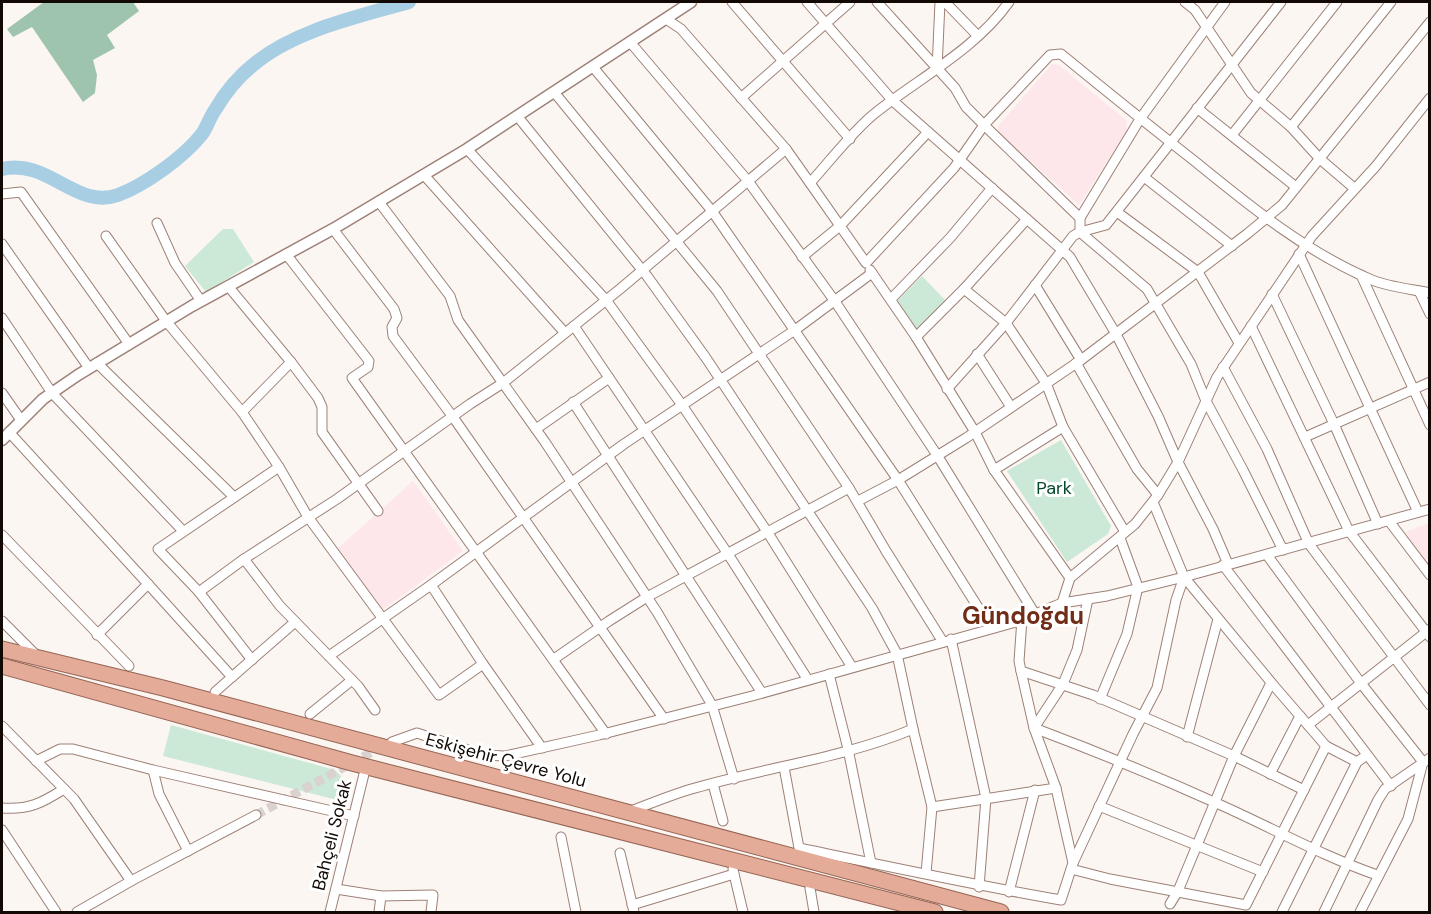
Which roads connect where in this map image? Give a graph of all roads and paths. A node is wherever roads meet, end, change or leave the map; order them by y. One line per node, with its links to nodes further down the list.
1 (691, 2): 14 (street)
2 (732, 2): 20 (street)
3 (807, 2): 16 (street)
4 (850, 2): 16 (street)
5 (877, 2): 23 (street)
6 (940, 2): 23 (street)
7 (945, 2): 18 (street)
8 (1009, 2): 18 (street)
9 (1185, 2): 17 (street)
10 (1225, 2): 17 (street)
11 (1281, 2): 21 (street)
12 (1337, 2): 26 (street)
13 (1391, 2): 33 (street)
14 (666, 19): 19 (street); 25 (street)
15 (1430, 22): 40 (street)
16 (825, 23): 20 (street); 27 (street)
17 (1207, 28): 21 (street); 31 (street)
18 (977, 35): 23 (street)
19 (630, 42): 22 (street); 44 (street)
20 (783, 60): 25 (street); 36 (street)
21 (1232, 66): 26 (street); 29 (street)
22 (593, 67): 24 (street); 51 (street)
23 (937, 69): 27 (street); 32 (street)
24 (554, 92): 30 (street); 61 (street)
25 (741, 98): 39 (street)
26 (1260, 100): 33 (street); 35 (street)
27 (893, 101): 34 (street); 36 (street)
28 (1428, 101): 48 (street)
29 (1197, 108): 35 (street); 37 (street)
30 (518, 117): 38 (street); 70 (street)
31 (1140, 119): 32 (street); 37 (street); 53 (street)
32 (984, 125): 41 (street); 53 (street)
33 (1291, 127): 40 (street)
34 (928, 132): 41 (street); 57 (street)
35 (1232, 135): 46 (street)
36 (850, 139): 45 (street)
37 (1170, 142): 43 (street); 54 (street)
38 (467, 149): 42 (street); 81 (street)
39 (786, 149): 44 (street); 45 (street)
40 (1320, 159): 46 (street); 48 (street)
41 (959, 160): 47 (street); 69 (street)
42 (424, 175): 50 (street); 92 (street)
43 (1144, 177): 52 (street); 64 (street)
44 (748, 181): 51 (street); 68 (street)
45 (810, 183): 57 (street)
46 (1296, 187): 54 (street)
47 (992, 188): 55 (street); 80 (street)
48 (1354, 188): 63 (street)
49 (2, 194): 96 (street)
50 (378, 202): 58 (street); 106 (street)
51 (712, 211): 61 (street); 91 (street)
52 (1117, 212): 59 (street); 71 (street)
53 (1080, 218): 59 (street)
54 (1266, 218): 63 (street); 64 (street)
55 (1027, 219): 65 (street); 76 (street)
56 (157, 223): 83 (street)
57 (841, 225): 68 (street); 69 (street)
58 (333, 229): 66 (street); 118 (street)
59 (1080, 232): 65 (street); 84 (street)
60 (106, 236): 87 (street)
61 (675, 241): 70 (street); 97 (street)
62 (2, 244): 101 (street)
63 (1306, 244): 67 (street); 73 (street)
64 (1232, 246): 71 (street)
65 (1063, 250): 74 (street); 93 (street)
66 (286, 254): 75 (street); 128 (street)
67 (1299, 254): 79 (street); 116 (street)
68 (802, 257): 82 (street)
69 (866, 263): 72 (street)
70 (642, 270): 81 (street); 104 (street)
71 (1198, 272): 84 (street); 95 (street)
72 (872, 273): 80 (street); 82 (street)
73 (1361, 275): 77 (street); 108 (street)
74 (1035, 285): 88 (street); 99 (street)
75 (228, 286): 83 (street); 100 (street)
76 (964, 289): 88 (street); 94 (street)
77 (1419, 291): 78 (street); 85 (street)
78 (1430, 293)
79 (1272, 294): 90 (street); 120 (street)
80 (891, 299): 94 (street)
81 (606, 300): 89 (street); 114 (street)
82 (834, 300): 91 (street); 129 (street)
83 (201, 301): 87 (street)
84 (1156, 303): 93 (street); 112 (street)
85 (1430, 314)
86 (2, 318): 111 (street)
87 (166, 321): 96 (street); 117 (street)
88 (1006, 323): 98 (street); 107 (street)
89 (574, 326): 92 (street); 103 (street)
90 (1251, 326): 95 (street); 127 (street)
91 (795, 330): 97 (street); 134 (street)
92 (565, 333): 106 (street)
93 (1116, 334): 99 (street); 131 (street)
94 (916, 337): 109 (street)
95 (1239, 343): 102 (street)
96 (129, 344): 101 (street)
97 (759, 353): 104 (street); 137 (street)
98 (977, 354): 109 (street); 115 (street)
99 (1079, 361): 107 (street); 139 (street)
100 (291, 362): 117 (street); 136 (street)
101 (93, 365): 111 (street); 138 (street)
102 (1223, 367): 112 (street); 154 (street)
103 (609, 378): 113 (street); 124 (street)
104 (720, 379): 114 (street); 143 (street)
105 (1430, 382): 108 (street)
106 (503, 383): 118 (street); 123 (street)
107 (1046, 383): 115 (street); 122 (street)
108 (1413, 388): 116 (street); 121 (street)
109 (947, 389): 125 (street)
110 (2, 393): 119 (street)
111 (52, 393): 119 (street); 149 (street)
112 (1206, 401): 131 (street); 155 (street)
113 (573, 402): 123 (street); 130 (street)
114 (682, 405): 124 (street); 151 (street)
115 (1011, 407): 125 (street)
116 (1370, 408): 120 (street); 144 (street)
117 (242, 412): 132 (street)
118 (453, 417): 128 (street); 146 (street)
119 (21, 420): 126 (street)
120 (1334, 424): 127 (street); 148 (street)
121 (1430, 425)
122 (1063, 427): 133 (street); 153 (street)
123 (536, 429): 135 (street)
124 (645, 430): 130 (street); 157 (street)
125 (975, 432): 129 (street); 133 (street)
126 (5, 436): 165 (street)
127 (1305, 437): 150 (street)
128 (404, 452): 136 (street); 156 (street)
129 (937, 455): 134 (street); 172 (street)
130 (607, 456): 135 (street); 162 (street)
131 (1178, 462): 139 (street); 160 (street)
132 (279, 467): 138 (street); 145 (street)
133 (994, 470): 164 (street)
134 (898, 480): 140 (street); 179 (street)
135 (571, 482): 146 (street); 169 (street)
136 (358, 484): 142 (street); 145 (street)
137 (849, 488): 140 (street); 143 (street)
138 (234, 496): 149 (street)
139 (1156, 498): 153 (street); 163 (street)
140 (858, 501): 182 (street)
141 (1430, 509): 144 (street)
142 (378, 511)
143 (808, 512): 151 (street); 184 (street)
144 (1418, 512): 147 (street)
145 (308, 517): 159 (street); 173 (street)
146 (522, 517): 156 (street); 178 (street)
147 (1389, 520): 148 (street); 161 (street)
148 (1378, 524): 150 (street)
149 (183, 531): 168 (street)
150 (1349, 531): 154 (street); 180 (street)
151 (768, 533): 157 (street); 193 (street)
152 (2, 535): 181 (street)
153 (1123, 535): 164 (street); 167 (street)
154 (1309, 544): 155 (street); 186 (street)
155 (1283, 550): 158 (street)
156 (476, 552): 166 (street); 188 (street)
157 (728, 554): 162 (street); 198 (street)
158 (1267, 555): 160 (street); 199 (street)
159 (244, 559): 168 (street); 177 (street)
160 (1225, 565): 163 (street); 207 (street)
161 (1430, 575)
162 (687, 576): 169 (street); 203 (street)
163 (1184, 576): 167 (street); 175 (street); 211 (street)
164 (1070, 578): 171 (street)
165 (148, 584): 181 (street); 196 (street)
166 (431, 585): 173 (street); 190 (street)
167 (1138, 587): 170 (street); 204 (street)
168 (199, 592): 189 (street)
169 (647, 597): 178 (street); 205 (street)
170 (1088, 599): 171 (street); 201 (street)
171 (1062, 603): 172 (street)
172 (1035, 614): 174 (street)
173 (383, 618): 185 (street); 190 (street)
174 (1022, 619): 179 (street); 194 (street)
175 (1218, 619): 200 (street); 218 (street)
176 (2, 621): 187 (street)
177 (295, 622): 185 (street); 189 (street)
178 (600, 627): 188 (street); 212 (street)
179 (991, 628): 182 (street)
180 (1428, 632): 186 (street)
181 (97, 635): 192 (street)
182 (947, 640): 184 (street); 240 (street)
183 (2, 649): 187 (highway, Eskişehir Çevre Yolu)
184 (897, 654): 193 (street); 216 (street)
185 (329, 656): 197 (street)
186 (1392, 657): 199 (street); 206 (street)
187 (40, 658): 245 (highway, Eskişehir Çevre Yolu)
188 (554, 659): 217 (street)
189 (252, 660): 196 (street)
190 (483, 664): 221 (street)
191 (2, 666): 229 (highway)
192 (129, 666)
193 (852, 667): 195 (street)
194 (1021, 671): 201 (street); 215 (street)
195 (829, 674): 198 (street); 222 (street)
196 (232, 677): 202 (street)
197 (352, 680): 208 (street); 209 (street)
198 (808, 680): 203 (street)
199 (1360, 682): 207 (street); 225 (street)
200 (1271, 683): 210 (street); 224 (street)
201 (1063, 684): 204 (street); 215 (street)
202 (215, 692)
203 (762, 693): 205 (street)
204 (1100, 699): 211 (street)
205 (712, 705): 212 (street); 233 (street)
206 (1430, 705)
207 (1329, 707): 213 (street); 223 (street)
208 (375, 710)
209 (310, 714)
210 (1300, 716): 213 (street); 232 (street)
211 (1142, 717): 218 (street); 227 (street)
212 (664, 719): 217 (street)
213 (1308, 725): 220 (street)
214 (2, 726): 226 (street)
215 (1034, 728): 227 (street); 236 (street)
216 (913, 729): 222 (street); 243 (street)
217 (606, 734): 221 (street)
218 (1187, 737): 224 (street)
219 (392, 742): 221 (street)
220 (1326, 746): 228 (street); 239 (street)
221 (542, 748)
222 (848, 749): 230 (street); 256 (street)
223 (1367, 755): 228 (street); 235 (street)
224 (1234, 756): 232 (street); 241 (street)
225 (1426, 760): 235 (street); 261 (street)
226 (36, 761): 231 (street); 237 (street)
227 (1120, 761): 241 (street); 242 (street)
228 (1357, 762): 253 (street)
229 (366, 766): 247 (street, Bahçeli Sokak); 270 (highway)
230 (784, 767): 233 (street); 256 (street)
231 (153, 770): 247 (street); 254 (street)
232 (1270, 774): 239 (street)
233 (734, 779): 234 (street)
234 (713, 784): 245 (street); 248 (street)
235 (1391, 786): 257 (street)
236 (1056, 788): 238 (street); 258 (street)
237 (64, 789): 244 (street); 262 (street)
238 (1035, 790): 240 (street); 267 (street)
239 (1304, 790): 250 (street)
240 (986, 798): 243 (street); 263 (street)
241 (1214, 802): 250 (street); 252 (street)
242 (1099, 806): 252 (street); 258 (street)
243 (932, 807): 260 (street)
244 (2, 808)
245 (628, 812): 282 (highway, Eskişehir Çevre Yolu)
246 (256, 815): 254 (street)
247 (354, 816): 265 (street, Bahçeli Sokak)
248 (723, 821)
249 (2, 830): 273 (street)
250 (1281, 833): 253 (street); 259 (street)
251 (561, 837): 278 (street)
252 (1196, 846): 259 (street); 266 (street)
253 (1315, 849): 257 (street); 283 (street)
254 (188, 851): 262 (street)
255 (620, 854): 272 (street)
256 (871, 862): 260 (street)
257 (1347, 865): 261 (street); 284 (street)
258 (1072, 866): 266 (street); 267 (street)
259 (1263, 872): 266 (street)
260 (926, 873): 263 (street)
261 (1377, 875): 285 (street)
262 (131, 881): 271 (street)
263 (980, 887): 267 (street)
264 (810, 888): 280 (street)
265 (336, 889): 268 (street); 275 (street, Bahçeli Sokak)
266 (1178, 891): 269 (street)
267 (1010, 892)
268 (381, 896): 276 (street); 277 (street)
269 (1170, 904)
270 (887, 906): 281 (highway)
271 (93, 908): 274 (street)
272 (633, 909): 279 (street)
273 (56, 912)
274 (76, 912)
275 (330, 912)
276 (379, 912)
277 (430, 912)
278 (576, 912)
279 (743, 912)
280 (814, 912)
281 (935, 912)
282 (1001, 912)
283 (1282, 912)
284 (1324, 912)
285 (1360, 912)

